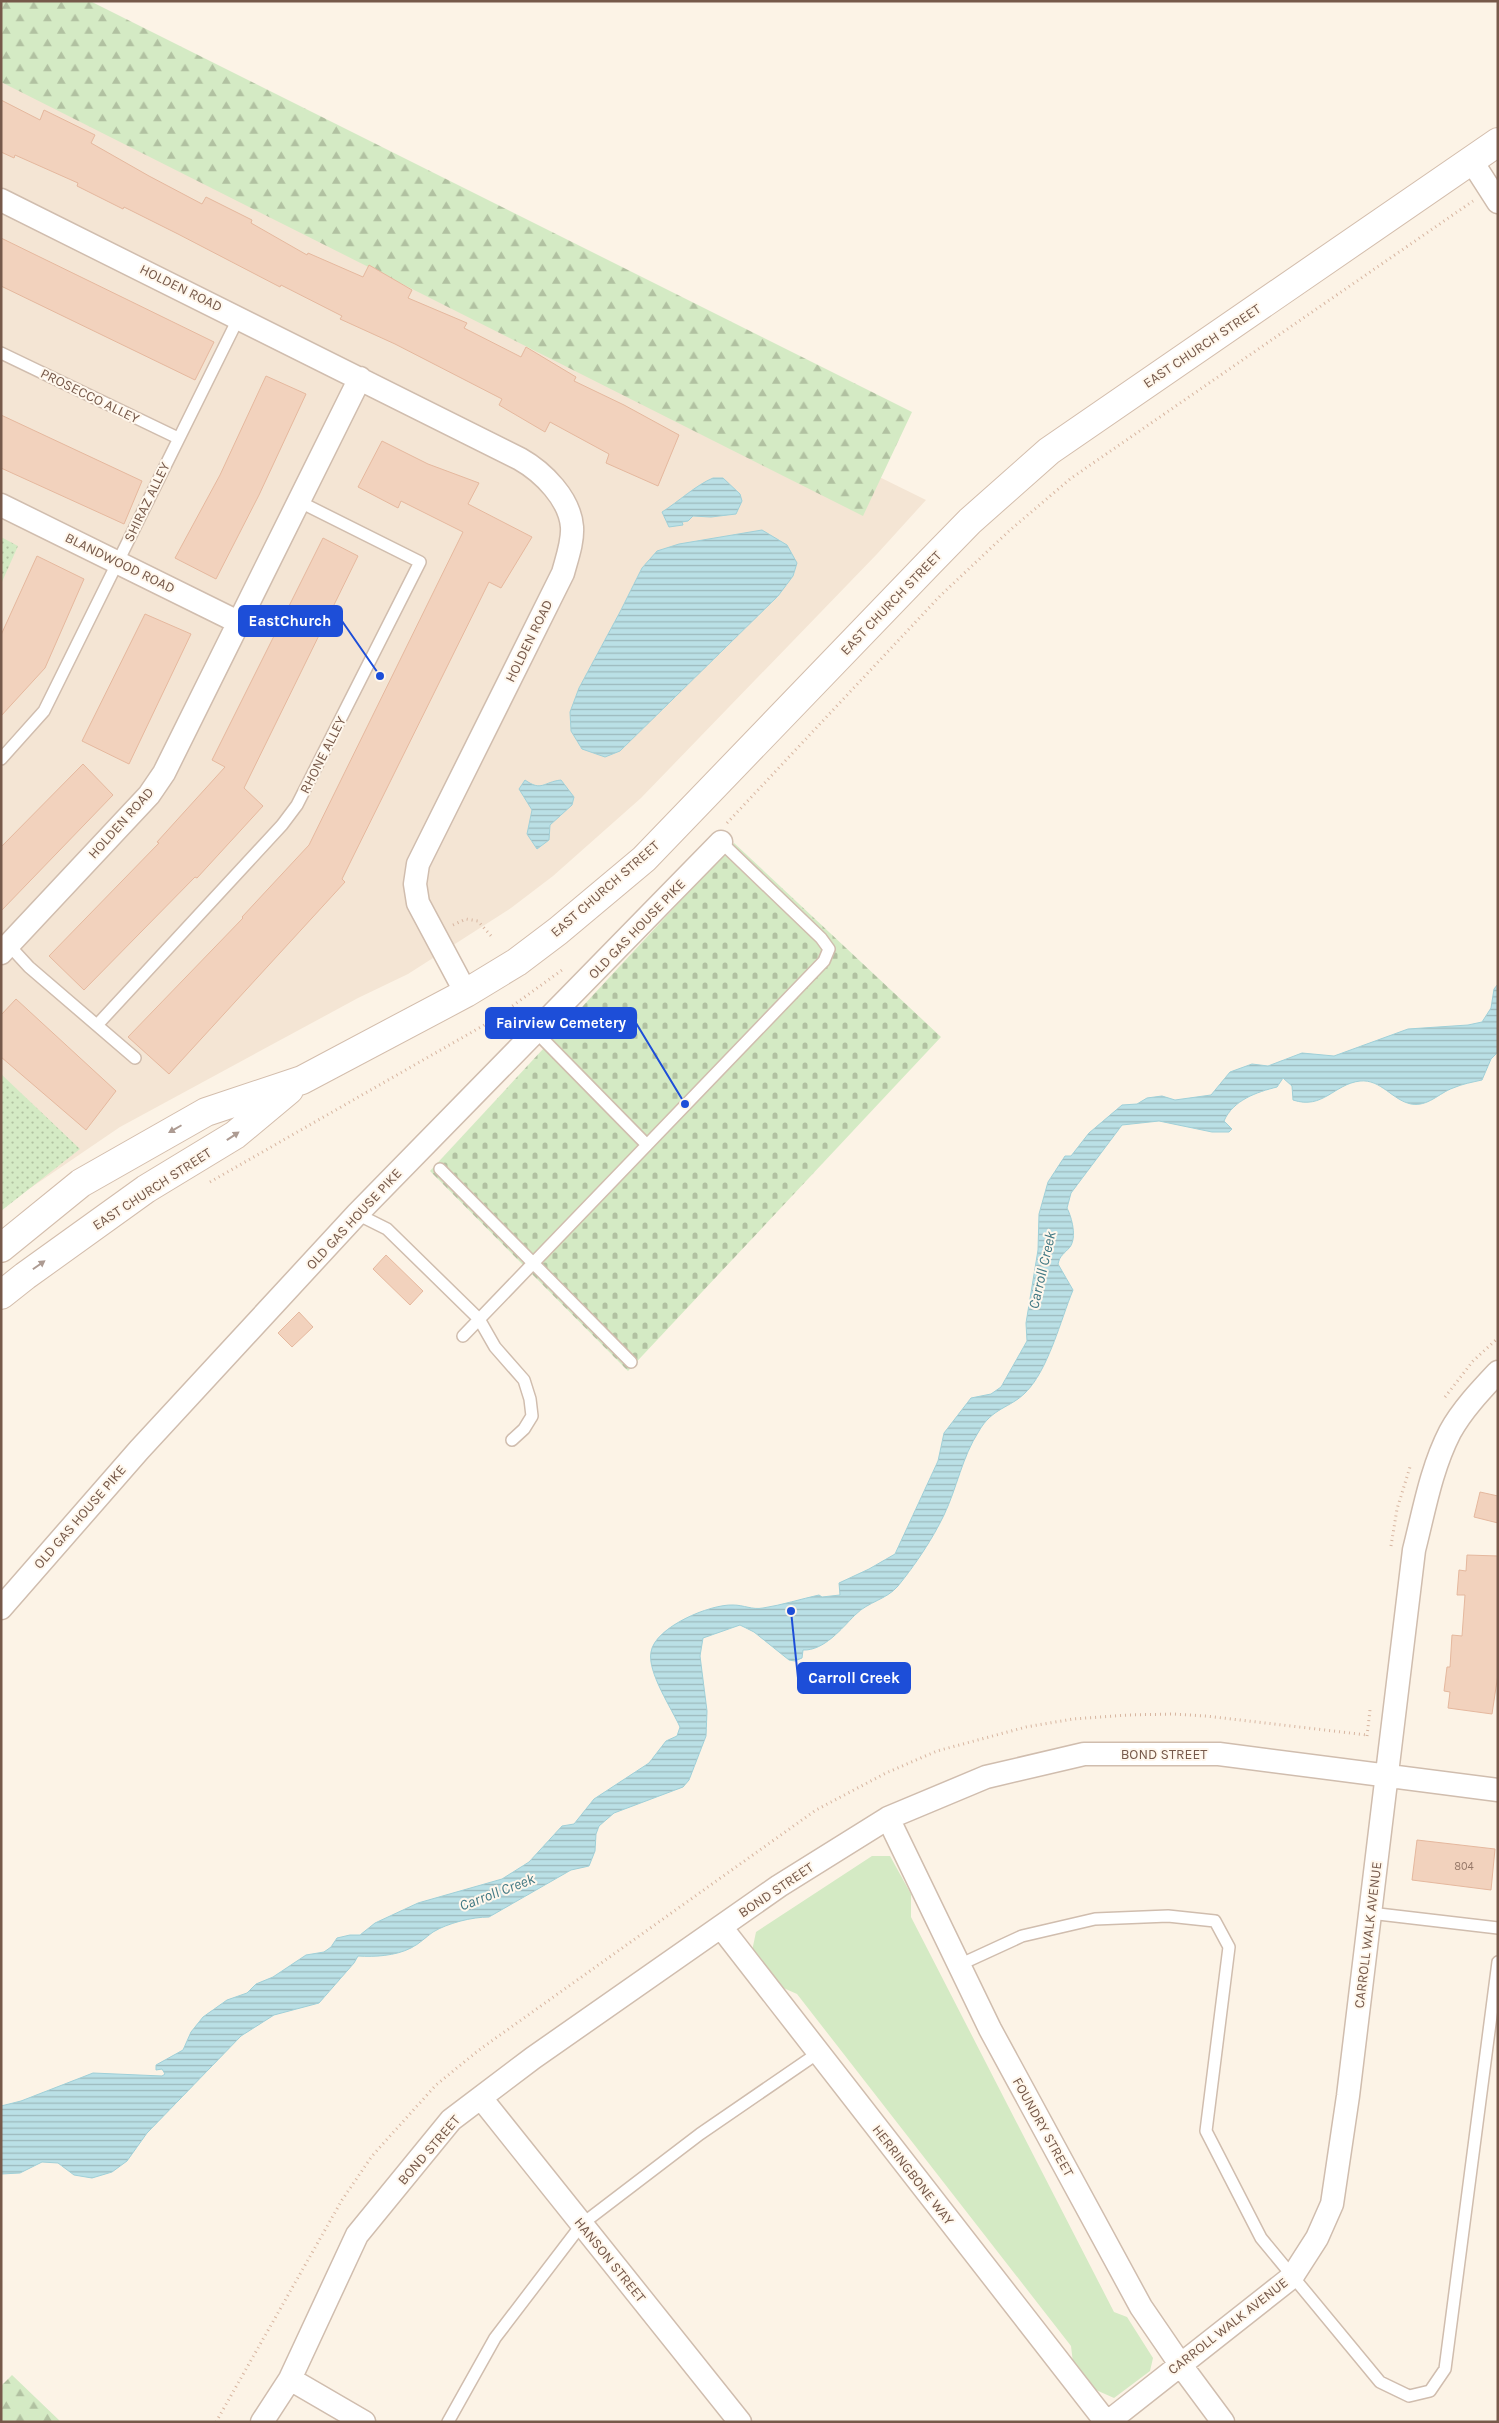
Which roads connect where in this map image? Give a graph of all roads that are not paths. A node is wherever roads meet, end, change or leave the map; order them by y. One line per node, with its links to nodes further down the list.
1 (1498, 142): 2 (main road, EAST CHURCH STREET)
2 (1471, 160): 4 (street); 16 (main road, EAST CHURCH STREET)
3 (1, 200): 5 (street, HOLDEN ROAD)
4 (1498, 202)
5 (239, 317): 7 (street, HOLDEN ROAD); 8 (lane, SHIRAZ ALLEY)
6 (1, 353): 8 (lane, PROSECCO ALLEY)
7 (360, 378): 9 (street, HOLDEN ROAD); 16 (street, HOLDEN ROAD)
8 (178, 438): 11 (lane, SHIRAZ ALLEY)
9 (298, 501): 12 (street, HOLDEN ROAD); 17 (lane, RHONE ALLEY)
10 (1, 505): 11 (street, BLANDWOOD ROAD)
11 (118, 562): 12 (street, BLANDWOOD ROAD); 13 (lane, SHIRAZ ALLEY)
12 (238, 622): 15 (street, HOLDEN ROAD)
13 (1, 759)
14 (721, 842): 18 (street, OLD GAS HOUSE PIKE); 21 (lane)
15 (4, 945): 17 (lane)
16 (466, 993): 20 (main road, EAST CHURCH STREET)
17 (98, 1024): 19 (lane)
18 (536, 1032): 21 (lane); 23 (street, OLD GAS HOUSE PIKE)
19 (135, 1058)
20 (302, 1080): 24 (main road, EAST CHURCH STREET, one-way to 24); 26 (main road, EAST CHURCH STREET, one-way to 20)
21 (647, 1145): 25 (lane)
22 (440, 1169): 25 (lane)
23 (357, 1214): 27 (lane); 32 (street, OLD GAS HOUSE PIKE)
24 (1, 1248)
25 (534, 1263): 27 (lane); 29 (lane)
26 (1, 1295)
27 (479, 1320): 28 (lane); 31 (lane)
28 (464, 1336)
29 (631, 1362)
30 (1498, 1372): 33 (street, CARROLL WALK AVENUE)
31 (512, 1440)
32 (1, 1608)
33 (1387, 1776): 34 (street, BOND STREET); 35 (street, BOND STREET); 36 (street, CARROLL WALK AVENUE)
34 (1498, 1790)
35 (888, 1818): 37 (street, BOND STREET); 40 (street, FOUNDRY STREET)
36 (1370, 1913): 38 (lane); 44 (street, CARROLL WALK AVENUE)
37 (720, 1927): 41 (street, HERRINGBONE WAY); 42 (street, BOND STREET)
38 (1498, 1928)
39 (1498, 1962): 44 (lane)
40 (959, 1965): 44 (lane); 45 (street, FOUNDRY STREET)
41 (818, 2053): 43 (lane); 51 (street, HERRINGBONE WAY)
42 (481, 2098): 43 (street, HANSON STREET); 46 (street, BOND STREET)
43 (582, 2224): 49 (lane); 50 (street, HANSON STREET)
44 (1292, 2277): 45 (street, CARROLL WALK AVENUE)
45 (1180, 2364): 51 (street, CARROLL WALK AVENUE); 52 (street, FOUNDRY STREET)
46 (290, 2379): 47 (street, BOND STREET); 48 (street)
47 (262, 2422)
48 (364, 2422)
49 (448, 2422)
50 (740, 2422)
51 (1107, 2422)
52 (1223, 2422)

